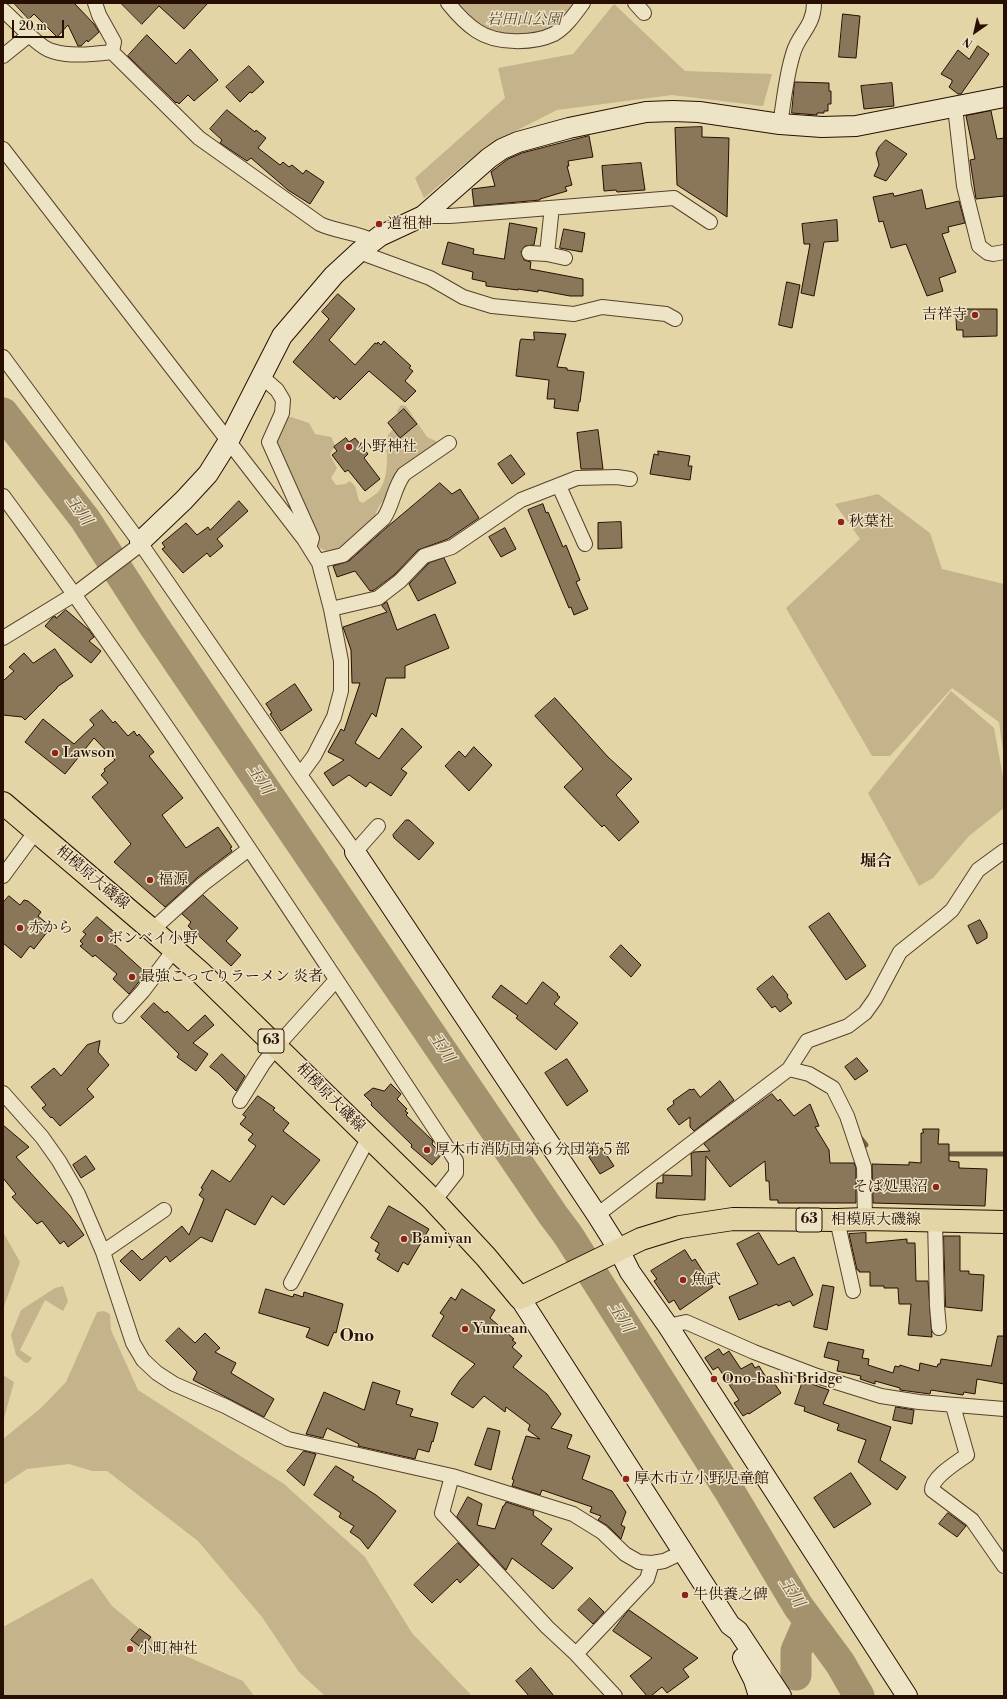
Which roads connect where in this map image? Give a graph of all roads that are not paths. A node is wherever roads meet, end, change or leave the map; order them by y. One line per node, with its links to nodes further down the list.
1 (95, 3): 7 (street)
2 (448, 3): 3 (street)
3 (583, 3)
4 (814, 3): 11 (street)
5 (3, 10): 6 (street)
6 (29, 35): 7 (street); 8 (street)
7 (112, 52): 16 (street)
8 (3, 56)
9 (1004, 97): 10 (street)
10 (955, 107): 11 (street); 17 (street)
11 (780, 124): 14 (street)
12 (3, 149): 24 (street)
13 (550, 208): 14 (street); 15 (street); 19 (street)
14 (423, 216): 16 (street)
15 (710, 222)
16 (366, 247): 21 (street); 23 (street)
17 (1004, 252)
18 (529, 253): 19 (street)
19 (547, 254): 20 (street)
20 (565, 258)
21 (674, 319)
22 (3, 357): 29 (street)
23 (261, 376): 24 (street); 31 (street)
24 (228, 442): 29 (street); 31 (street)
25 (449, 443): 32 (street)
26 (630, 479): 27 (street)
27 (559, 486): 30 (street); 34 (street)
28 (3, 496): 33 (street)
29 (139, 544): 33 (street); 36 (street)
30 (584, 544)
31 (309, 547): 32 (street)
32 (318, 561): 34 (street)
33 (77, 592): 35 (street); 40 (street)
34 (331, 609): 36 (street)
35 (3, 638)
36 (300, 775): 42 (street)
37 (3, 803): 39 (main road, 相模原大磯線 / 63)
38 (378, 826): 42 (street)
39 (36, 831): 43 (street); 44 (main road, 相模原大磯線 / 63)
40 (249, 849): 44 (street); 46 (street)
41 (1004, 851): 49 (street)
42 (355, 852): 55 (street)
43 (3, 876)
44 (152, 930): 45 (main road, 相模原大磯線 / 63)
45 (174, 950): 47 (street); 48 (main road, 相模原大磯線 / 63)
46 (336, 980): 48 (street); 53 (street)
47 (120, 1016)
48 (277, 1046): 51 (street); 52 (main road, 相模原大磯線 / 63)
49 (789, 1069): 55 (street); 56 (street)
50 (3, 1093): 60 (street)
51 (240, 1101)
52 (370, 1137): 53 (main road, 相模原大磯線 / 63); 62 (street)
53 (434, 1201): 64 (main road, 相模原大磯線 / 63)
54 (164, 1210): 60 (street)
55 (597, 1215): 61 (street)
56 (865, 1219): 57 (main road, 相模原大磯線 / 63); 58 (main road, 相模原大磯線 / 63)
57 (837, 1220): 61 (main road, 相模原大磯線 / 63); 63 (street)
58 (935, 1220): 59 (main road, 相模原大磯線 / 63); 66 (street)
59 (1004, 1222)
60 (103, 1252): 69 (street)
61 (615, 1252): 64 (main road, 63); 65 (street)
62 (291, 1284)
63 (853, 1291)
64 (529, 1294): 70 (street)
65 (668, 1326): 67 (street); 78 (street)
66 (939, 1328)
67 (953, 1406): 68 (street); 72 (street)
68 (1004, 1409)
69 (452, 1476): 71 (street); 74 (street)
70 (683, 1552): 71 (street); 73 (street)
71 (652, 1563): 74 (street)
72 (1004, 1566)
73 (730, 1625): 76 (street); 77 (street)
74 (576, 1654): 75 (street)
75 (615, 1696)
76 (759, 1696)
77 (780, 1696)
78 (907, 1696)

